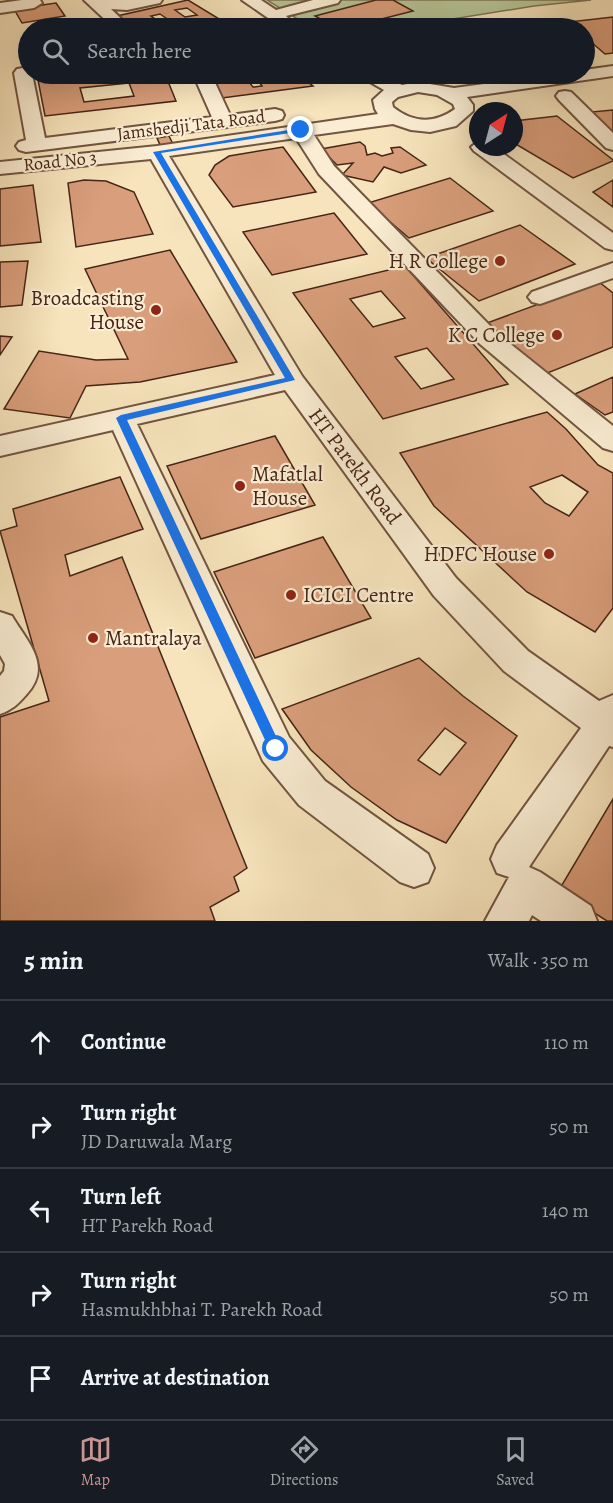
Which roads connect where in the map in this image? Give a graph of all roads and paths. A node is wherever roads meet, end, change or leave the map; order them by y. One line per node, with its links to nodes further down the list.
1 (92, 0): 9 (street)
2 (103, 0): 3 (street)
3 (154, 0)
4 (250, 0): 8 (street)
5 (332, 0): 8 (street)
6 (33, 3): 7 (street)
7 (0, 8)
8 (273, 15): 10 (street)
9 (112, 18)
10 (278, 18)
11 (613, 72): 12 (street)
12 (595, 75)
13 (25, 84): 27 (street)
14 (204, 84): 23 (street)
15 (387, 84): 17 (street)
16 (549, 84): 20 (street)
17 (398, 90): 20 (street); 21 (street)
18 (594, 92): 19 (street)
19 (565, 96): 20 (street); 28 (street)
20 (458, 101): 24 (street)
21 (386, 110): 22 (street); 24 (street)
22 (306, 117): 23 (street, Jamshedji Tata Road); 26 (street); 38 (street)
23 (214, 122): 26 (street); 29 (street, Jamshedji Tata Road)
24 (448, 122): 25 (street)
25 (469, 138)
26 (214, 143): 29 (street)
27 (37, 144): 29 (street, Jamshedji Tata Road); 30 (street, Jamshedji Tata Road)
28 (613, 144)
29 (149, 145): 32 (street, Road No 3); 36 (street, HT Parekh Road)
30 (9, 148)
31 (493, 156): 33 (street)
32 (0, 168)
33 (613, 243)
34 (613, 270): 35 (street)
35 (540, 297)
36 (291, 380): 37 (street); 42 (street, HT Parekh Road)
37 (121, 418): 39 (street); 44 (street)
38 (613, 441)
39 (0, 446)
40 (2, 634): 41 (street)
41 (0, 699)
42 (609, 721): 43 (street)
43 (512, 859)
44 (414, 868)
45 (506, 921): 46 (street)
46 (576, 921)

